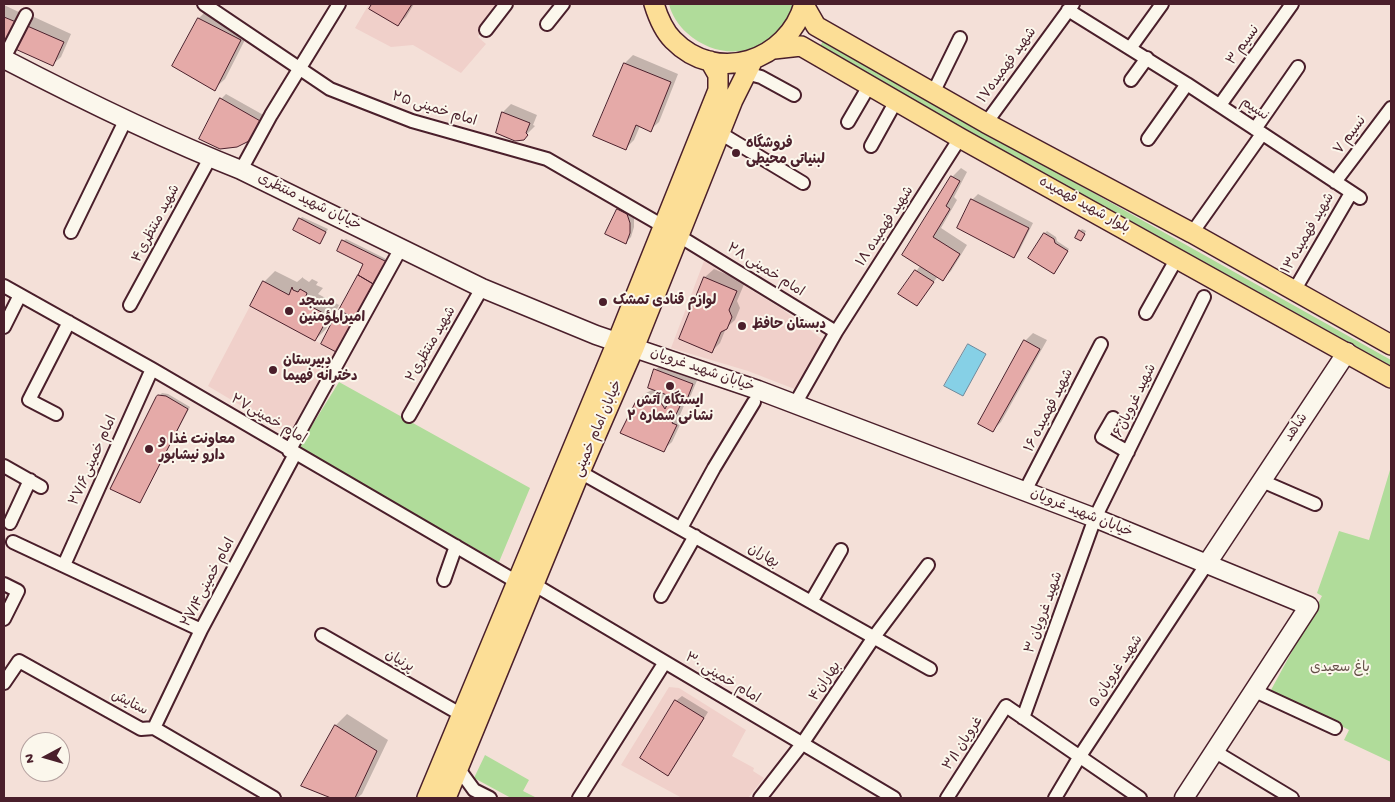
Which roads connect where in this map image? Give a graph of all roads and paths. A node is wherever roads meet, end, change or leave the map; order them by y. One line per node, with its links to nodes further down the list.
1 (204, 4): 21 (street, امام خمینی ۲۵)
2 (338, 4): 21 (street)
3 (506, 4): 12 (street)
4 (563, 4): 11 (street)
5 (654, 4): 18 (main road)
6 (804, 4): 15 (main road); 25 (main road, بلوار شهید فهمیده)
7 (1162, 4): 14 (street)
8 (1292, 4): 28 (street, نسیم ۳)
9 (1070, 7): 14 (street, نسیم); 32 (street, شهید فهمیده۱۷)
10 (26, 15): 16 (street)
11 (547, 24)
12 (486, 30)
13 (960, 38): 25 (street)
14 (1131, 47): 17 (street, نسیم)
15 (774, 49): 19 (main road); 24 (main road, بلوار شهید فهمیده)
16 (4, 58): 30 (street, خیابان شهید منتظری)
17 (1147, 58): 22 (street); 23 (street, نسیم)
18 (710, 62): 19 (main road); 43 (main road, خیابان امام خمینی)
19 (750, 66): 26 (street); 34 (main road, خیابان امام خمینی)
20 (1298, 67): 33 (street)
21 (298, 69): 39 (street); 43 (street, امام خمینی ۲۵)
22 (1131, 80)
23 (1187, 84): 28 (street, نسیم); 36 (street)
24 (869, 86): 27 (main road, بلوار شهید فهمیده); 31 (street)
25 (933, 93): 32 (main road, بلوار شهید فهمیده)
26 (794, 95)
27 (896, 100): 35 (main road, بلوار شهید فهمیده); 37 (street)
28 (1220, 105): 33 (street, نسیم)
29 (1391, 108): 40 (street, نسیم ۷)
30 (126, 119): 38 (street, خیابان شهید منتظری); 44 (street)
31 (848, 122)
32 (986, 122): 45 (main road, بلوار شهید فهمیده)
33 (1258, 131): 40 (street, نسیم); 45 (street)
34 (720, 133): 41 (street); 43 (main road, خیابان امام خمینی)
35 (960, 138): 47 (main road, بلوار شهید فهمیده); 57 (street, شهید فهمیده ۱۸)
36 (1148, 139)
37 (871, 146)
38 (210, 158): 39 (street, خیابان شهید منتظری); 53 (street, شهید منتظری۴)
39 (240, 170): 46 (street, خیابان شهید منتظری)
40 (1335, 182): 42 (street, نسیم)
41 (803, 183)
42 (1355, 195): 50 (street, شهید فهمیده۱۳)
43 (671, 231): 57 (street, امام خمینی ۲۸); 59 (main road, خیابان امام خمینی)
44 (71, 232)
45 (1192, 233): 50 (main road, بلوار شهید فهمیده)
46 (401, 248): 49 (street, خیابان شهید منتظری); 69 (street, امام خمینی۲۷/۴)
47 (1177, 258): 54 (street); 61 (main road, بلوار شهید فهمیده)
48 (4, 286): 51 (street, امام خمینی۲۷)
49 (482, 288): 59 (street, خیابان شهید منتظری); 67 (street, شهید منتظری۲)
50 (1294, 291): 60 (main road, بلوار شهید فهمیده)
51 (20, 295): 55 (street, امام خمینی۲۷); 56 (street)
52 (1204, 297): 70 (street, شهید غرویان۶)
53 (130, 305)
54 (1146, 313)
55 (69, 322): 62 (street, امام خمینی۲۷); 66 (street)
56 (4, 327)
57 (836, 332): 65 (street, شهید فهمیده ۱۸)
58 (1101, 344): 76 (street, شهید فهمیده ۱۶)
59 (626, 345): 65 (street, خیابان شهید غرویان); 72 (main road, خیابان امام خمینی); 90 (main road, خیابان امام خمینی)
60 (1391, 346)
61 (1347, 352): 63 (main road, بلوار شهید فهمیده); 74 (street, شاهد)
62 (152, 369): 69 (street, امام خمینی۲۷); 85 (street, امام خمینی۲۷/۶)
63 (1391, 378)
64 (754, 402): 80 (street)
65 (795, 404): 76 (street, خیابان شهید غرویان)
66 (56, 414)
67 (409, 416)
68 (1113, 418): 70 (street)
69 (292, 452): 83 (street, امام خمینی۲۷); 94 (street, امام خمینی۲۷/۴)
70 (1128, 452): 78 (street, شهید غرویان۶)
71 (4, 466): 73 (street)
72 (580, 472): 80 (street, بهاران); 90 (main road, خیابان امام خمینی)
73 (30, 480): 75 (street); 79 (street)
74 (1262, 481): 77 (street); 87 (street, شاهد)
75 (42, 487)
76 (1025, 492): 78 (street, خیابان شهید غرویان)
77 (1316, 504)
78 (1095, 518): 87 (street, خیابان شهید غرویان); 102 (street, شهید غرویان ۳)
79 (10, 523)
80 (680, 528): 81 (street, بهاران)
81 (695, 536): 91 (street); 92 (street, بهاران)
82 (13, 542): 85 (street)
83 (456, 546): 88 (street); 90 (street, امام خمینی۲۷)
84 (840, 550): 92 (street)
85 (64, 565): 94 (street)
86 (928, 565): 96 (street, بهاران۴)
87 (1206, 565): 100 (street, خیابان شهید غرویان); 107 (street, شهید غرویان ۵)
88 (444, 580)
89 (4, 584): 93 (street)
90 (526, 584): 97 (street, امام خمینی ۳۰); 101 (main road, خیابان امام خمینی); 108 (main road, خیابان امام خمینی)
91 (661, 596)
92 (811, 602): 96 (street, بهاران)
93 (4, 619)
94 (201, 630): 103 (street, امام خمینی۲۷/۴)
95 (322, 635): 101 (street, پرنیان)
96 (874, 637): 98 (street, بهاران); 105 (street, بهاران۴)
97 (665, 662): 105 (street, امام خمینی ۳۰); 115 (street)
98 (930, 669)
99 (4, 683): 103 (street, ستایش)
100 (1254, 690): 104 (street); 106 (street, خیابان شهید غرویان)
101 (462, 715): 113 (main road, خیابان امام خمینی)
102 (1023, 718): 107 (street); 118 (street, غرویان ۳/۱)
103 (154, 728): 112 (street, ستایش)
104 (1335, 728)
105 (802, 744): 116 (street, بهاران۴); 117 (street, امام خمینی ۳۰)
106 (1214, 750): 111 (street); 121 (street, خیابان شهید غرویان)
107 (1080, 756): 119 (street, شهید غرویان ۵); 120 (street)
108 (458, 768): 109 (street); 110 (main road, خیابان امام خمینی)
109 (474, 790): 110 (street); 114 (street)
110 (447, 795)
111 (1283, 796)
112 (274, 798)
113 (427, 798)
114 (490, 798)
115 (579, 798)
116 (760, 798)
117 (894, 798)
118 (947, 798)
119 (1055, 798)
120 (1140, 798)
121 (1184, 798)

